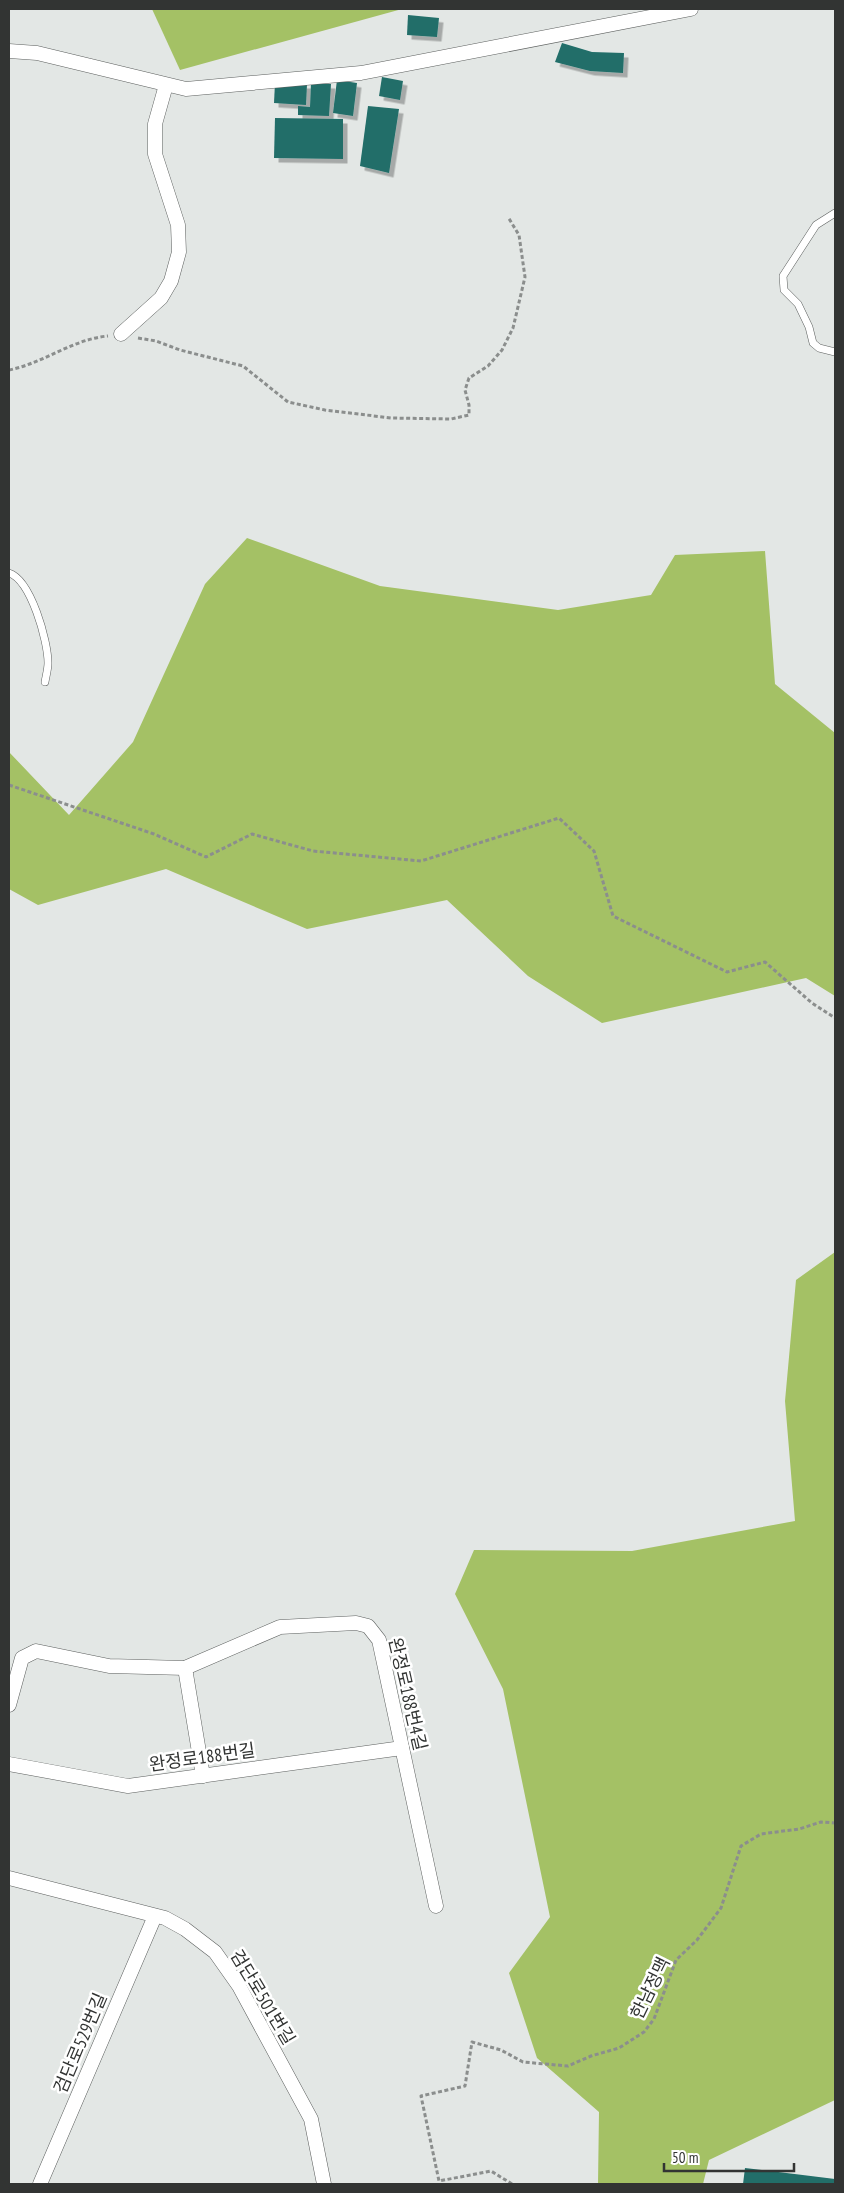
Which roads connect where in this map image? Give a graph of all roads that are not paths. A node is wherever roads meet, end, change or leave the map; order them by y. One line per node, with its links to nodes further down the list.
1 (691, 9): 3 (street)
2 (9, 50): 3 (street)
3 (166, 85): 5 (street)
4 (835, 214): 6 (lane)
5 (121, 334)
6 (835, 352)
7 (9, 573): 8 (lane)
8 (45, 682)
9 (184, 1668): 10 (street, 완정로188번4길); 11 (street, 완정로188번4길); 13 (street)
10 (9, 1705)
11 (402, 1748): 13 (street, 완정로188번길); 15 (street, 완정로188번4길)
12 (9, 1764): 13 (street, 완정로188번길)
13 (203, 1776)
14 (9, 1878): 16 (street, 검단로501번길)
15 (436, 1906)
16 (155, 1916): 17 (street, 검단로529번길); 18 (street, 검단로501번길)
17 (40, 2184)
18 (324, 2184)

